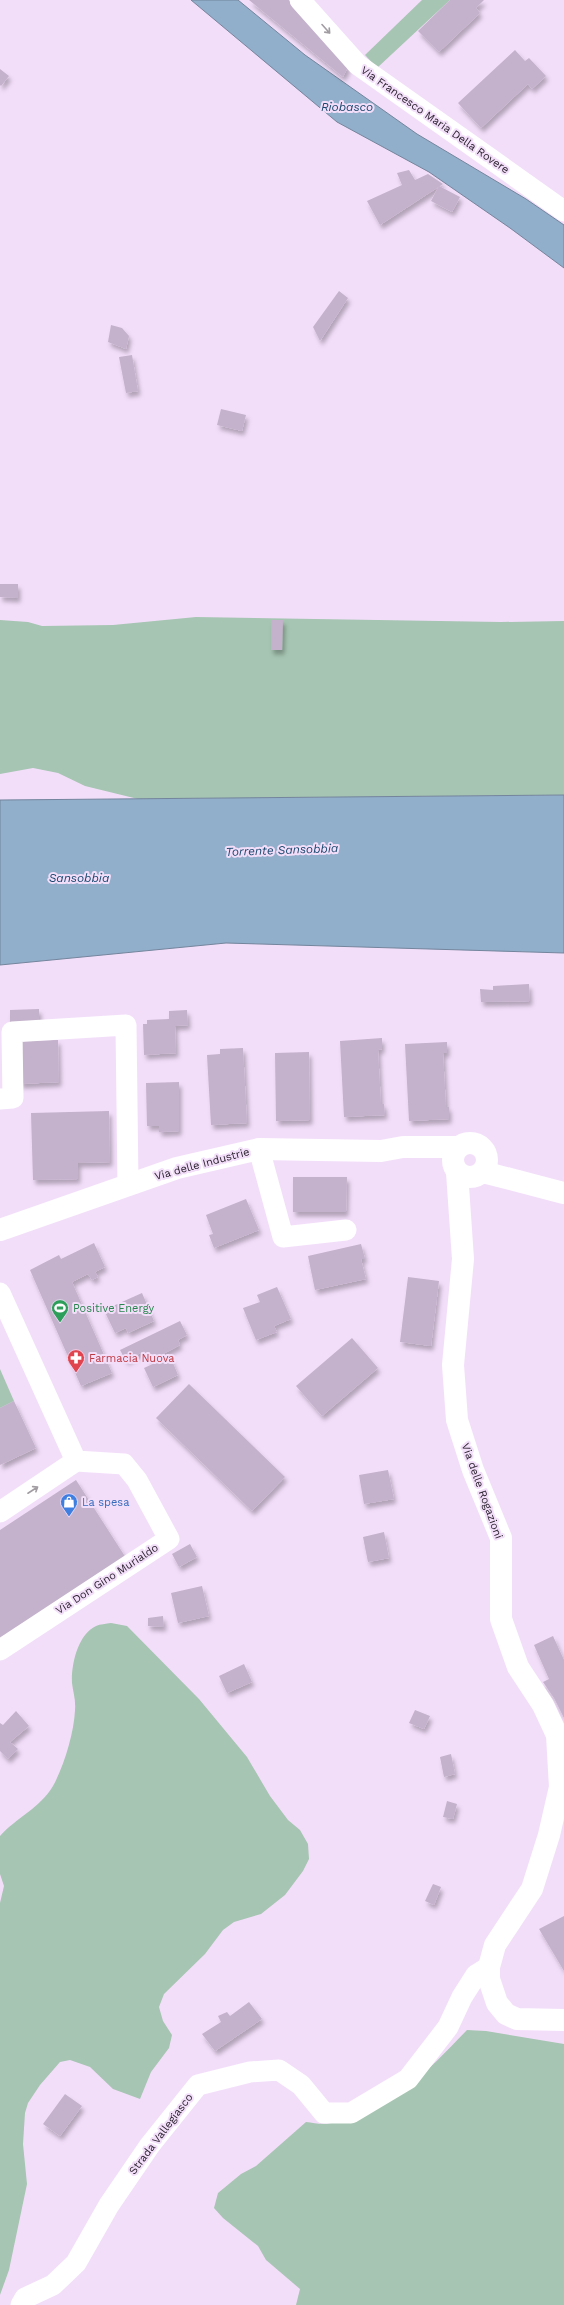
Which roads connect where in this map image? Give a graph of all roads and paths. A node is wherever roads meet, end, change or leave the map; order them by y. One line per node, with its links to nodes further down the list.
1 (300, 0): 2 (street, Via Francesco Maria Della Rovere, one-way to 2)
2 (564, 212)
3 (0, 1098): 10 (street)
4 (459, 1147): 6 (street, Via delle Industrie); 7 (street, Via delle Industrie); 8 (street)
5 (259, 1149): 6 (street, Via delle Industrie); 10 (street, Via delle Industrie); 13 (street)
6 (388, 1151): 8 (street, Via delle Industrie)
7 (483, 1168): 8 (street, Via delle Industrie); 9 (street); 11 (street); 14 (street, Via delle Rogazioni)
8 (456, 1170): 14 (street, Via delle Rogazioni)
9 (564, 1183)
10 (128, 1186): 12 (street, Via delle Industrie)
11 (564, 1193)
12 (0, 1230)
13 (346, 1230)
14 (463, 1260): 19 (street, Via delle Rogazioni)
15 (0, 1293): 16 (street)
16 (76, 1461): 17 (street, one-way to 16); 18 (street, Via Don Gino Murialdo)
17 (0, 1512)
18 (0, 1650)
19 (489, 1967): 20 (street, Via delle Rogazioni); 21 (street, Strada Vallegiasco)
20 (564, 2020)
21 (21, 2305)

